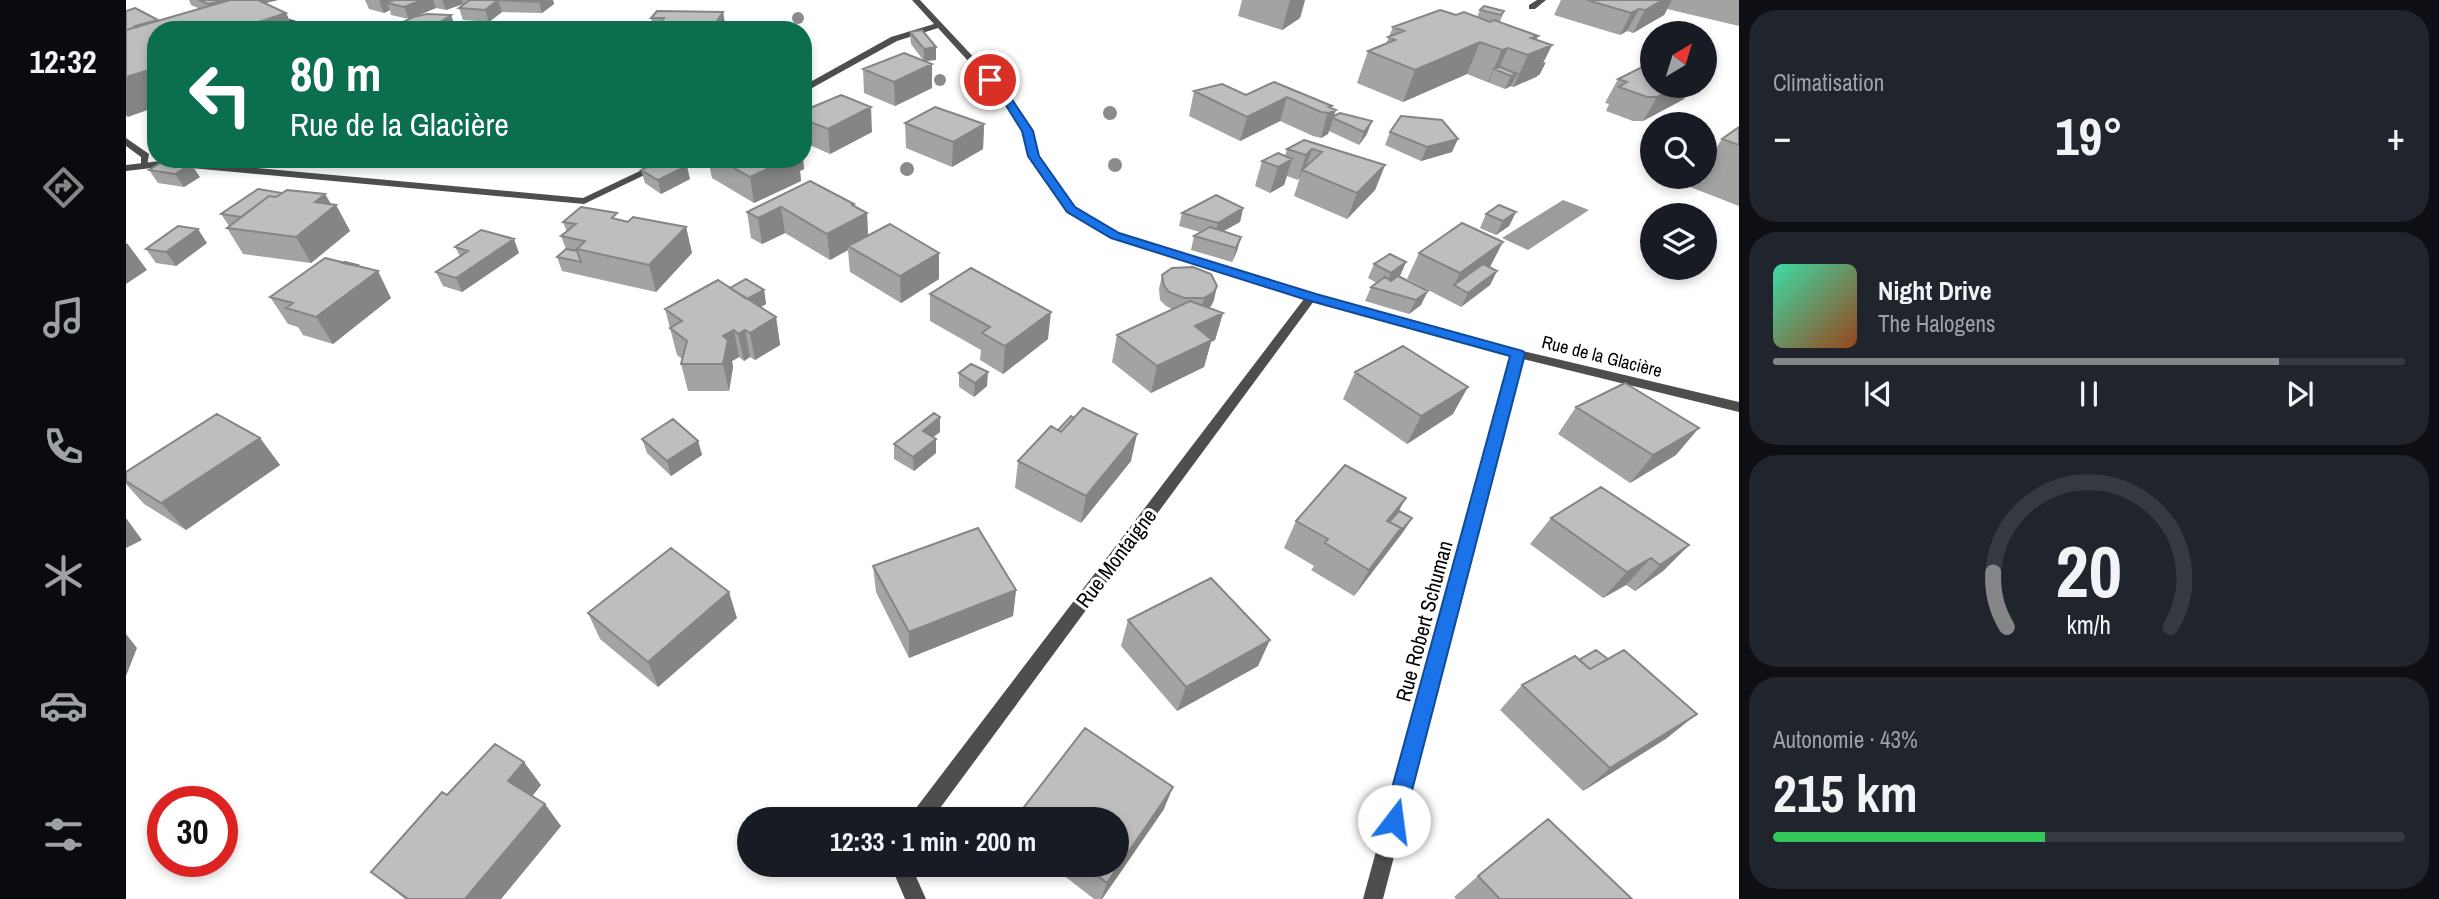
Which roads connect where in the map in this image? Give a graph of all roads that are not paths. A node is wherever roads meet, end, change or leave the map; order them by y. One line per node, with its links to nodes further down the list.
1 (916, 0): 6 (street, Rue de la Glacière)
2 (1542, 0): 3 (street)
3 (1532, 7)
4 (266, 15): 5 (street)
5 (285, 21)
6 (940, 25): 7 (street); 14 (street, Rue de la Glacière)
7 (812, 85)
8 (126, 141): 9 (street)
9 (144, 164): 10 (street); 11 (street)
10 (147, 164)
11 (126, 168)
12 (224, 168): 13 (street)
13 (654, 168)
14 (1311, 297): 15 (street, Rue de la Glacière); 17 (street, Rue Montaigne)
15 (1518, 354): 16 (street, Rue de la Glacière); 20 (street, Rue Robert Schuman)
16 (1739, 407)
17 (929, 807)
18 (906, 877): 19 (street)
19 (916, 899)
20 (1373, 899)

